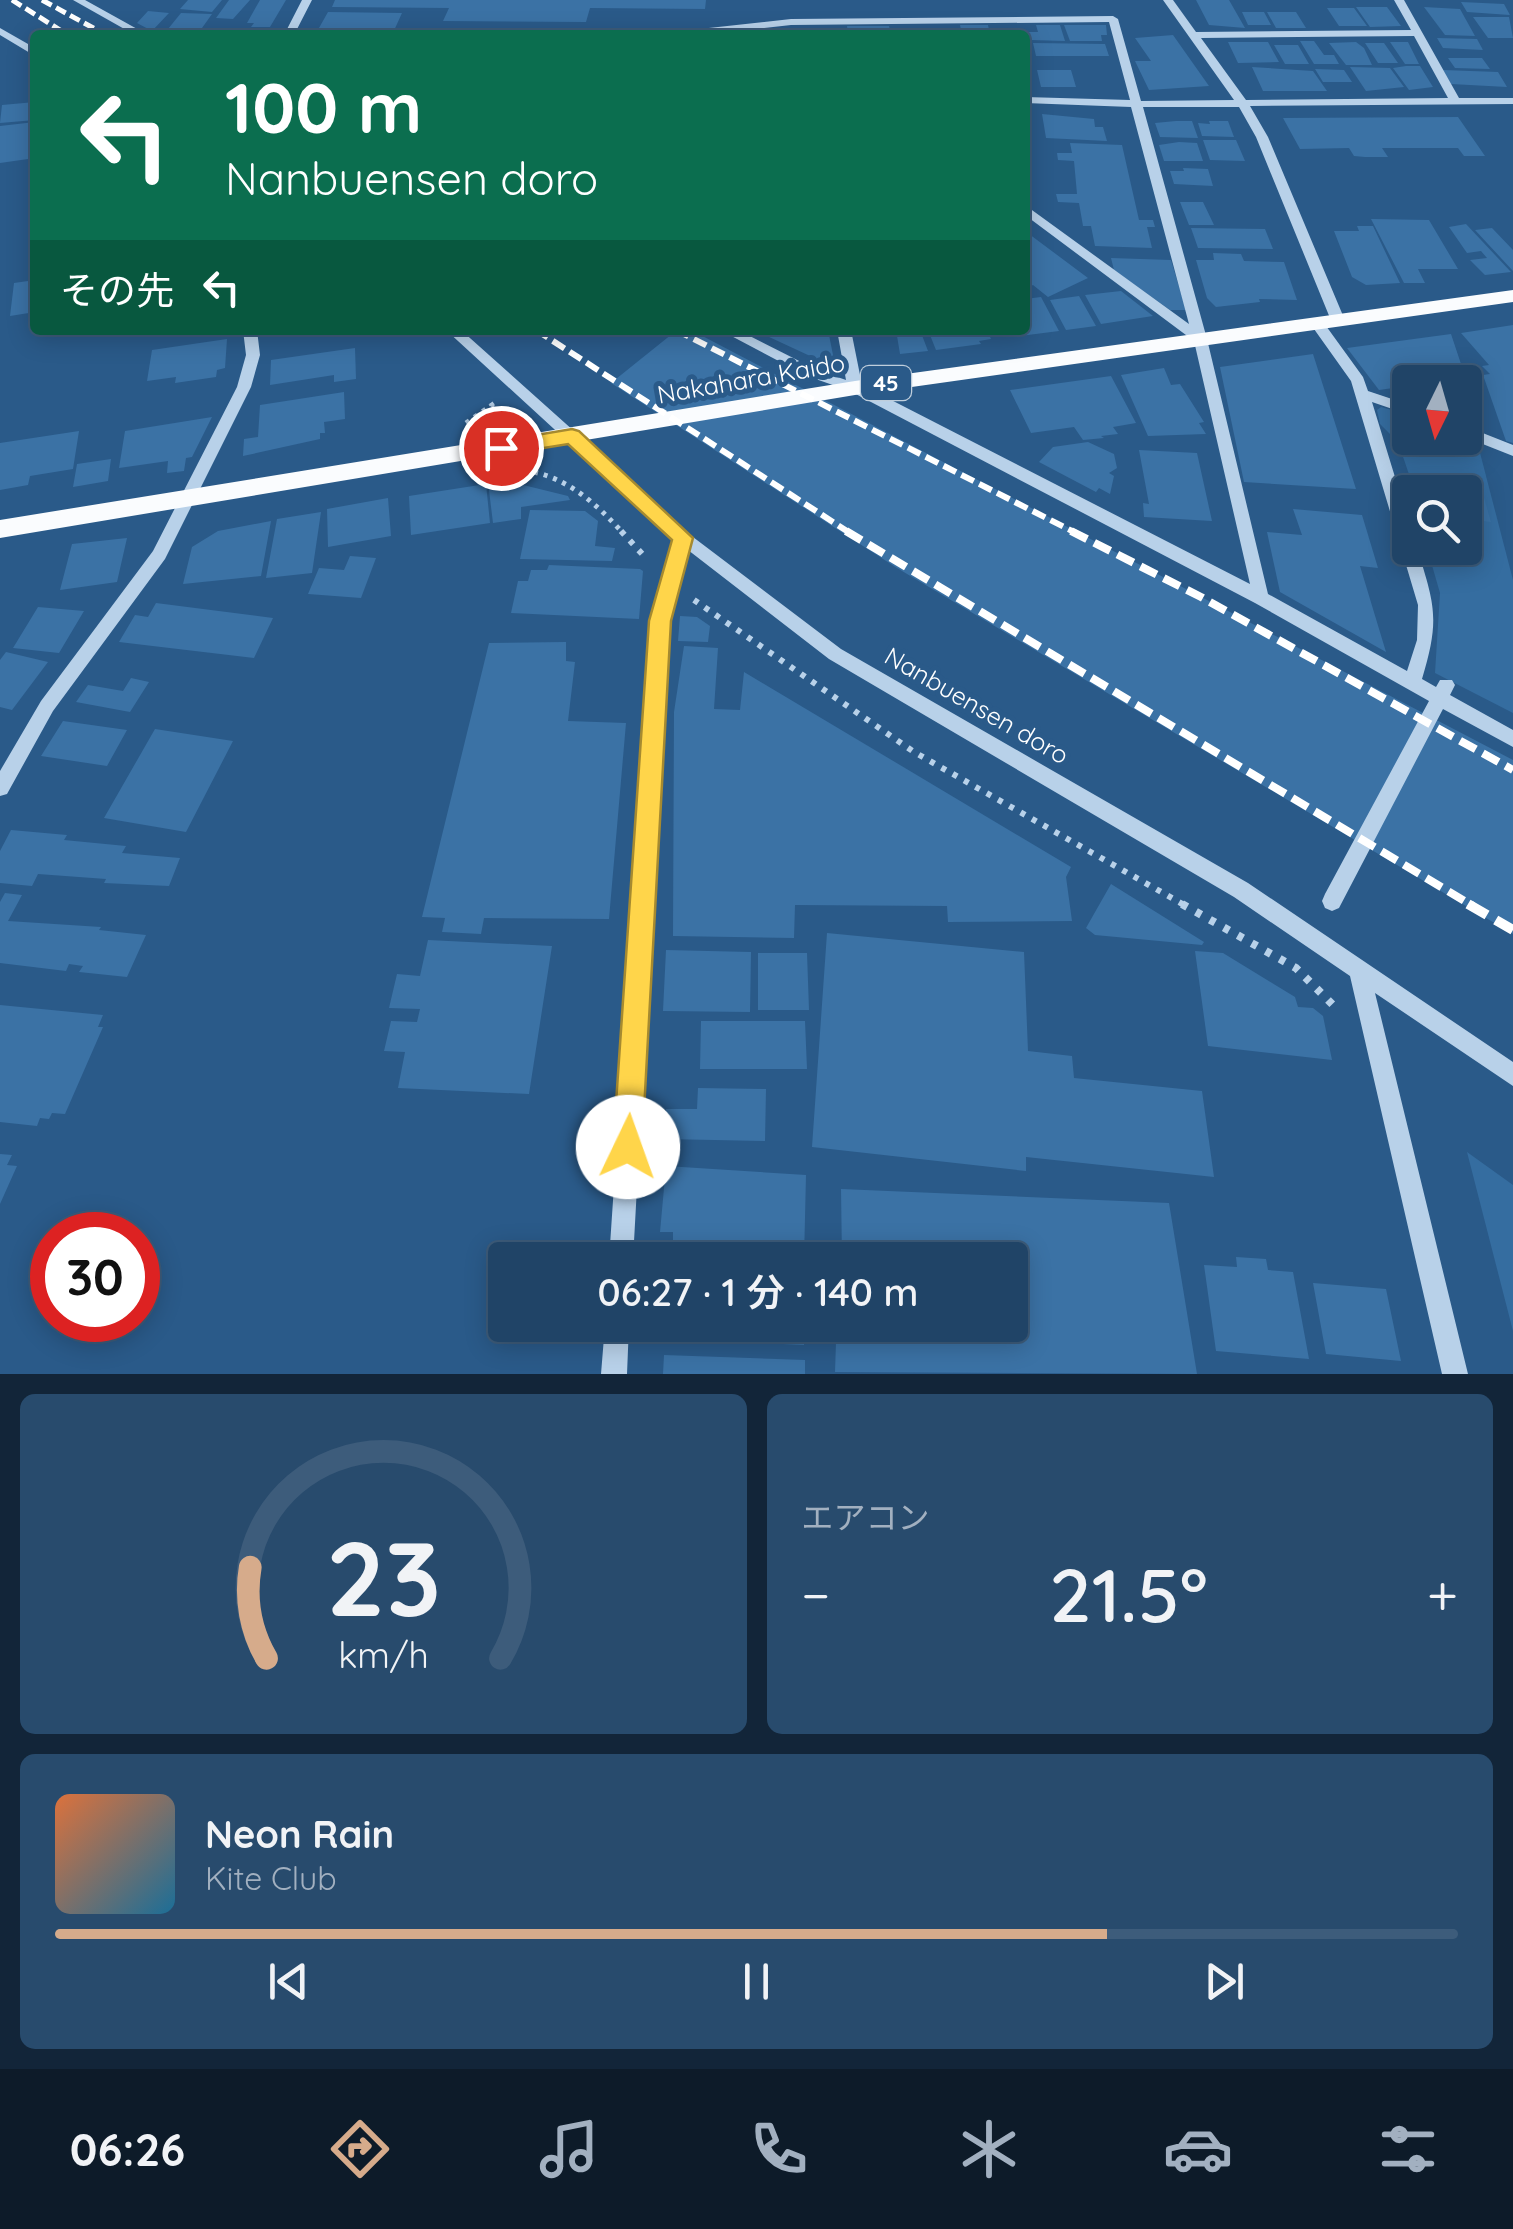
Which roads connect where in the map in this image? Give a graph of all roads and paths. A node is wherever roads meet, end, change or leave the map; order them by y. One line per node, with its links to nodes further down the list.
1 (78, 0): 6 (street)
2 (307, 0): 7 (street)
3 (1168, 0): 12 (street)
4 (1400, 0): 11 (street)
5 (825, 22): 8 (street); 9 (street); 17 (street)
6 (135, 30)
7 (292, 30)
8 (759, 30)
9 (829, 30)
10 (0, 32): 13 (street)
11 (1416, 33): 12 (street); 15 (street)
12 (1195, 36): 18 (street)
13 (30, 51)
14 (1030, 100): 17 (street)
15 (1456, 102): 16 (street); 18 (street)
16 (1513, 102)
17 (1135, 104): 18 (street); 26 (street)
18 (1243, 104): 21 (street)
19 (1030, 213): 26 (street)
20 (1513, 296): 21 (main road, Nakahara Kaido / 45)
21 (1326, 320): 26 (main road, Nakahara Kaido / 45); 29 (street)
22 (250, 335): 36 (street)
23 (459, 335): 32 (street, Nanbuensen doro)
24 (737, 335): 27 (street)
25 (845, 335): 27 (street)
26 (1200, 340): 27 (main road, Nakahara Kaido / 45); 40 (street)
27 (855, 388): 32 (main road, Nakahara Kaido / 45); 40 (street)
28 (480, 392): 31 (path)
29 (1363, 394): 30 (street); 42 (street)
30 (1392, 404)
31 (458, 432)
32 (572, 436): 36 (main road, Nakahara Kaido / 45); 38 (street, Nanbuensen doro)
33 (1482, 438): 34 (street)
34 (1513, 452)
35 (526, 472): 39 (path)
36 (190, 498): 37 (main road, Nakahara Kaido / 45); 45 (street)
37 (0, 530)
38 (683, 538): 47 (street, Nanbuensen doro); 50 (street)
39 (645, 557)
40 (1261, 598): 42 (street)
41 (694, 600): 48 (path)
42 (1412, 683): 43 (street)
43 (1442, 691): 44 (street); 46 (street)
44 (1513, 739)
45 (0, 788)
46 (1332, 901)
47 (1359, 970): 49 (street, Nanbuensen doro); 53 (street)
48 (1342, 1014)
49 (1513, 1075)
50 (621, 1242)
51 (615, 1342): 52 (street)
52 (614, 1374)
53 (1455, 1374)

